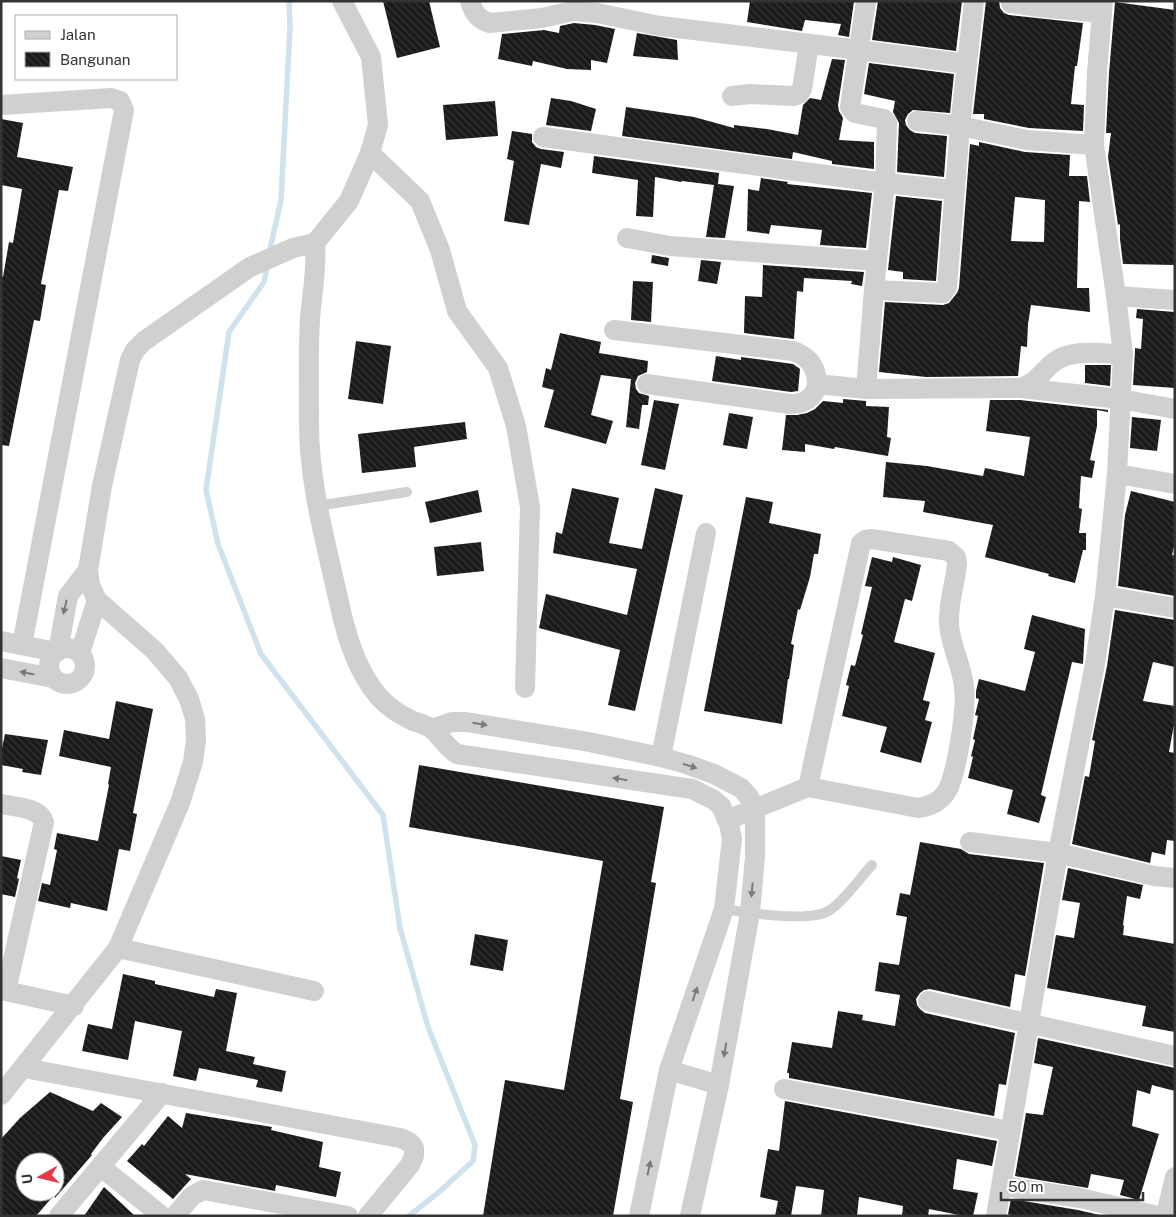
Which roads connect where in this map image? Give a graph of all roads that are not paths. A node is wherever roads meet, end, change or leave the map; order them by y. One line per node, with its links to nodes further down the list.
1 (342, 1): 16 (street)
2 (470, 1): 7 (street)
3 (866, 1): 8 (street)
4 (974, 1): 9 (street)
5 (1011, 3): 6 (street)
6 (1102, 7): 15 (street)
7 (809, 44): 8 (street); 10 (street)
8 (859, 50): 9 (street); 17 (street)
9 (966, 64): 13 (street)
10 (732, 96)
11 (1, 105): 43 (street)
12 (917, 121): 13 (street)
13 (960, 126): 15 (street); 18 (street)
14 (543, 137): 17 (street)
15 (1094, 145): 23 (street)
16 (370, 153): 20 (street); 48 (street)
17 (884, 183): 18 (street); 21 (street)
18 (954, 190): 22 (street)
19 (627, 238): 21 (street)
20 (315, 243): 36 (street); 38 (street)
21 (877, 261): 22 (street)
22 (874, 290): 30 (street)
23 (1116, 296): 24 (street); 26 (street)
24 (1175, 300)
25 (614, 330): 28 (street)
26 (1123, 354): 29 (street); 31 (street)
27 (647, 384): 28 (street)
28 (817, 384): 30 (street)
29 (1020, 388): 30 (street); 31 (street)
30 (866, 389)
31 (1120, 399): 32 (street); 33 (street)
32 (1175, 409)
33 (1117, 474): 34 (street); 39 (street)
34 (1175, 484)
35 (407, 492): 36 (lane)
36 (317, 506): 49 (street)
37 (706, 533): 50 (street)
38 (88, 570): 40 (street); 44 (street, one-way to 44)
39 (1105, 596): 41 (street); 56 (street)
40 (96, 600): 45 (street); 61 (street)
41 (1175, 608)
42 (1, 640): 43 (street)
43 (22, 645): 44 (street)
44 (57, 652): 45 (street); 47 (street)
45 (80, 653): 47 (street)
46 (1, 668): 47 (street, one-way to 46)
47 (53, 678)
48 (525, 688)
49 (432, 729): 50 (street, one-way to 50); 54 (street, one-way to 49)
50 (661, 757): 53 (street, one-way to 53)
51 (808, 787): 51 (street); 53 (street)
52 (1, 804): 62 (street)
53 (755, 809): 54 (street); 60 (street, one-way to 60)
54 (727, 820): 59 (street)
55 (970, 842): 56 (street)
56 (1058, 853): 58 (street); 66 (street)
57 (872, 865): 60 (lane)
58 (1175, 878)
59 (724, 909): 60 (lane); 69 (street, one-way to 59)
60 (750, 913): 70 (street, one-way to 70)
61 (118, 948): 63 (street); 65 (street)
62 (4, 990): 65 (street)
63 (314, 991)
64 (928, 1001): 66 (street)
65 (74, 1006): 68 (street)
66 (1029, 1024): 67 (street); 74 (street)
67 (1175, 1056)
68 (24, 1068): 72 (street); 73 (street)
69 (669, 1070): 70 (street); 85 (street, one-way to 69)
70 (719, 1085): 86 (street)
71 (784, 1089): 74 (street)
72 (162, 1093): 75 (street); 84 (street)
73 (1, 1095)
74 (1010, 1131): 77 (street)
75 (101, 1167): 80 (street); 81 (street)
76 (1175, 1177): 79 (street)
77 (1002, 1186): 79 (street); 87 (street)
78 (287, 1210): 82 (street); 83 (street)
79 (1163, 1211)
80 (59, 1216)
81 (162, 1216)
82 (176, 1216)
83 (348, 1216)
84 (368, 1216)
85 (640, 1216)
86 (690, 1216)
87 (996, 1216)

